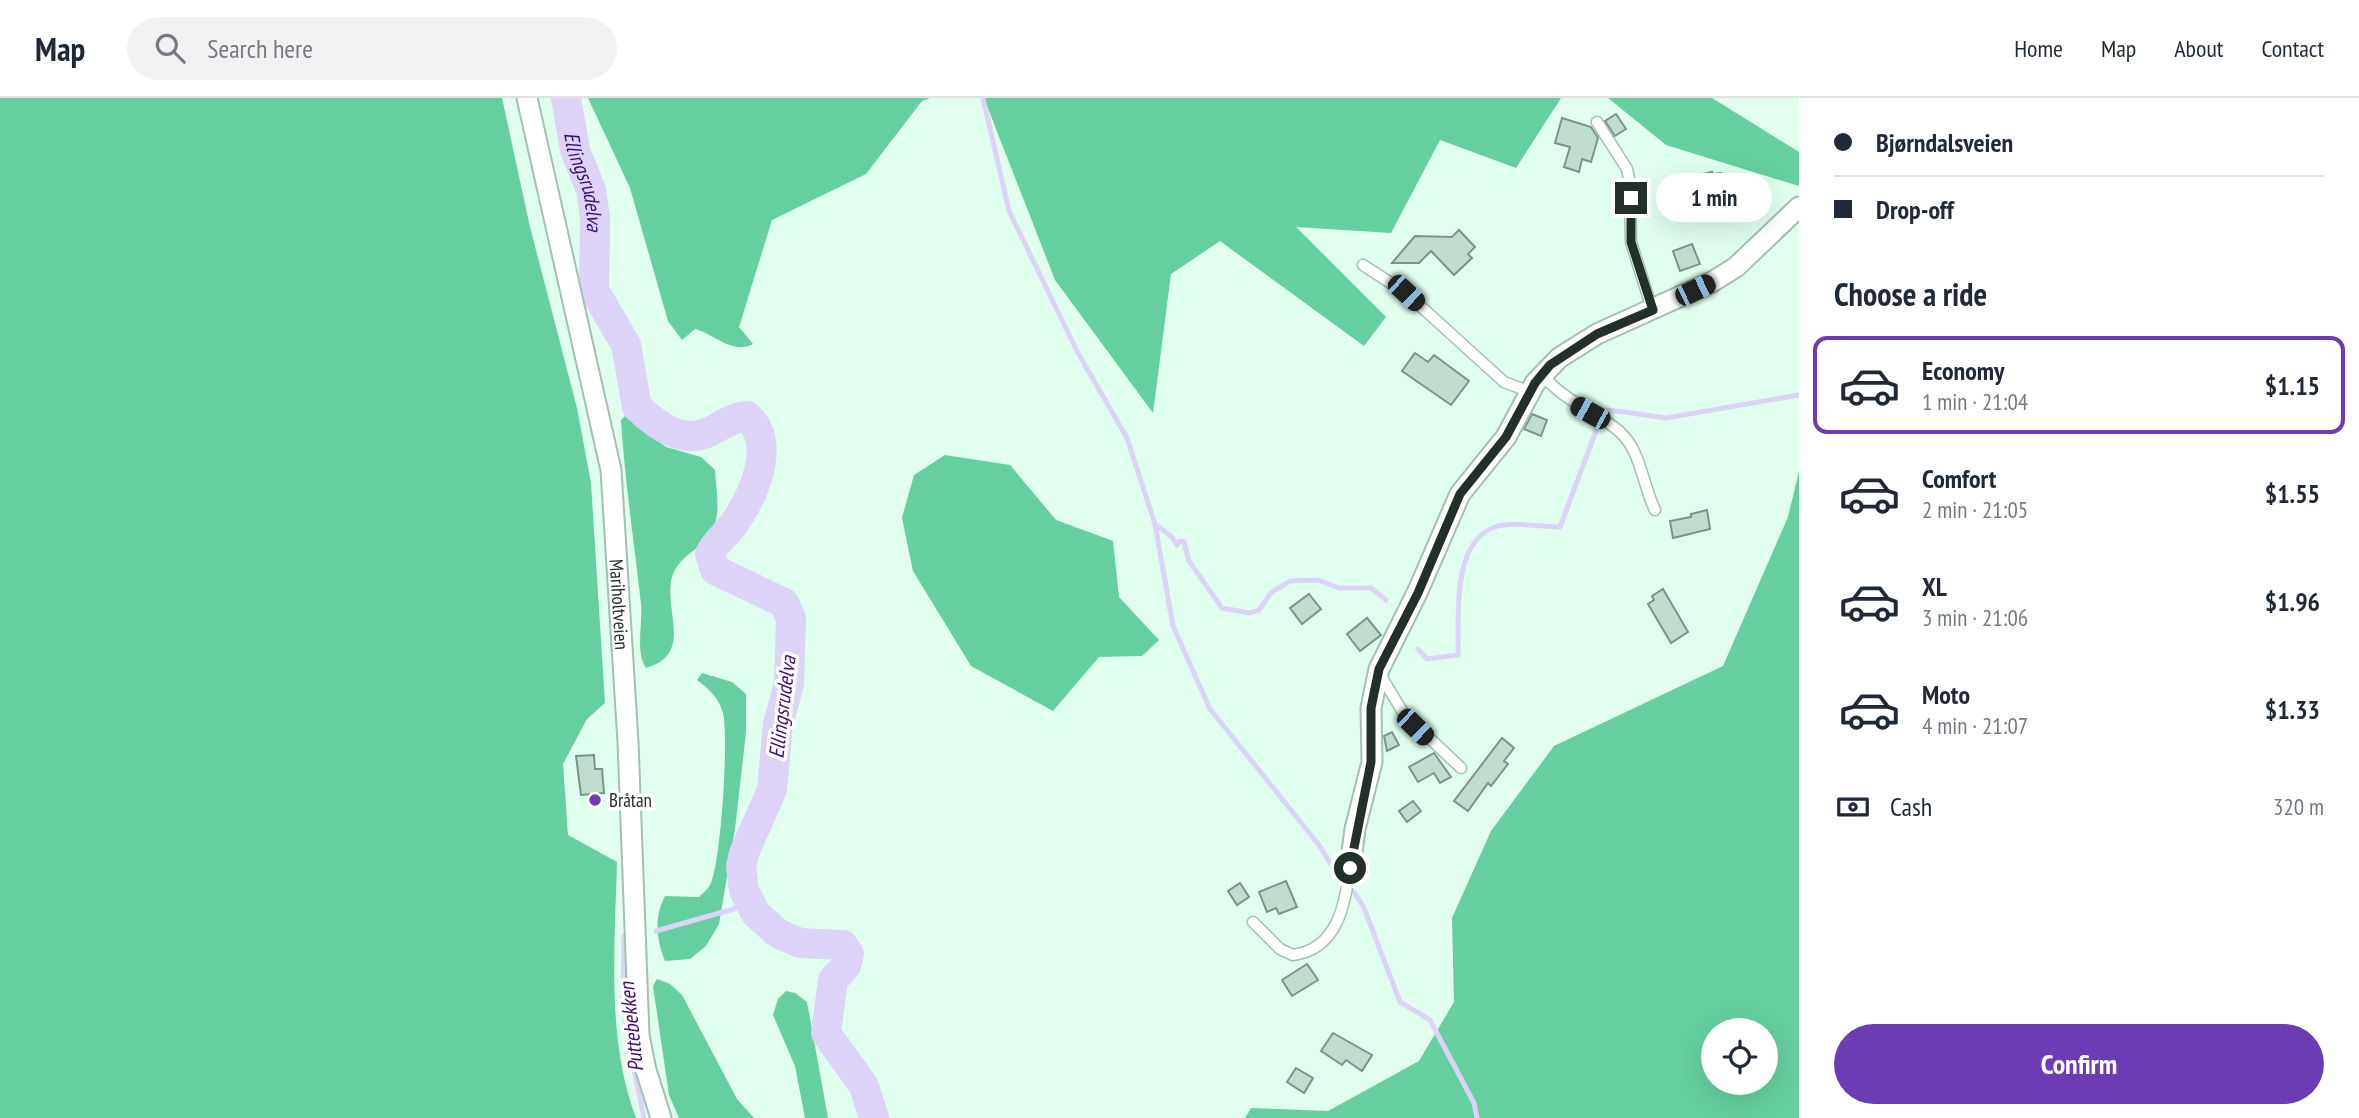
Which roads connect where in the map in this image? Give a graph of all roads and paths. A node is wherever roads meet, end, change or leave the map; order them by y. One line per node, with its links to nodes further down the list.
1 (527, 98): 13 (street, Mariholtveien)
2 (1597, 122): 5 (lane)
3 (1799, 207): 5 (street)
4 (1363, 265): 7 (lane)
5 (1653, 310): 6 (street)
6 (1542, 374): 7 (street); 8 (lane)
7 (1530, 392): 9 (street)
8 (1655, 510)
9 (1379, 669): 10 (lane); 11 (street)
10 (1461, 768)
11 (1350, 868): 12 (lane)
12 (1253, 922)
13 (661, 1118)

